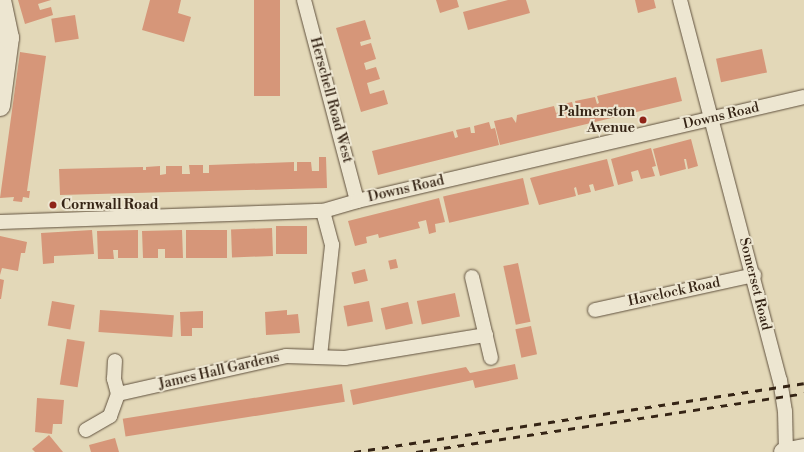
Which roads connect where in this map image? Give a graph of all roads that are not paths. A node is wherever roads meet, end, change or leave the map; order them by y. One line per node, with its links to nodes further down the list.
1 (1, 0): 5 (main road)
2 (304, 0): 7 (street, Herschell Road West)
3 (680, 0): 6 (street)
4 (804, 96): 6 (street, Downs Road)
5 (0, 106)
6 (710, 119): 7 (street, Downs Road); 10 (street, Somerset Road)
7 (357, 201): 8 (street, Downs Road)
8 (323, 211): 9 (street, Downs Road); 14 (street)
9 (0, 222)
10 (754, 275): 12 (street, Havelock Road); 20 (street, Somerset Road)
11 (472, 277): 13 (street)
12 (594, 310)
13 (486, 335): 14 (street, James Hall Gardens); 15 (street)
14 (320, 356): 17 (street, James Hall Gardens)
15 (491, 358)
16 (115, 362): 17 (street)
17 (118, 394): 18 (street)
18 (86, 430)
19 (804, 448): 20 (street)
20 (784, 452)

